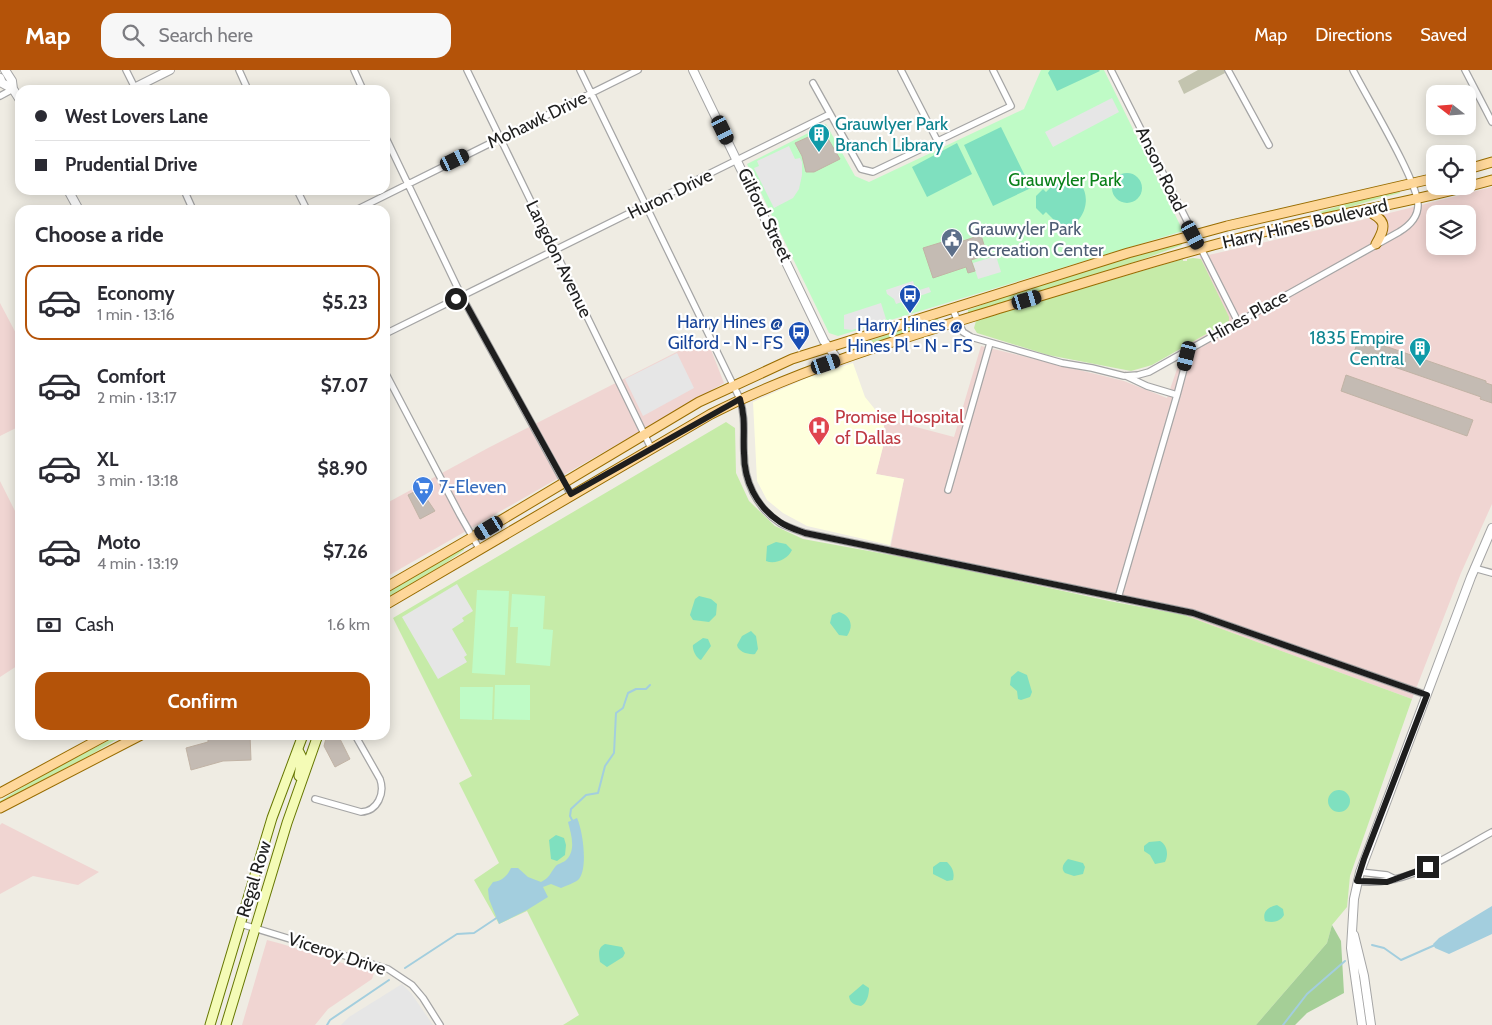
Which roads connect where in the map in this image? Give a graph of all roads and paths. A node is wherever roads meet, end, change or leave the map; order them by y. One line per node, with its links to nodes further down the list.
1 (5, 70): 22 (street)
2 (126, 70): 18 (street)
3 (170, 70): 19 (street)
4 (239, 70): 20 (street)
5 (354, 70): 21 (street)
6 (467, 70): 28 (street, Langdon Avenue)
7 (580, 70): 24 (street)
8 (638, 70): 24 (street, Mohawk Drive)
9 (693, 70): 32 (street, Gilford Street)
10 (901, 70): 29 (street)
11 (993, 70): 29 (street)
12 (1111, 70): 47 (street, Anson Road)
13 (1228, 70): 30 (street)
14 (1353, 70): 38 (street)
15 (1465, 70): 27 (street)
16 (0, 78): 22 (street)
17 (813, 84): 26 (street)
18 (132, 85)
19 (142, 85)
20 (246, 85)
21 (361, 85)
22 (13, 89): 23 (street); 25 (street)
23 (15, 92)
24 (591, 93): 28 (street, Mohawk Drive); 43 (street)
25 (0, 96)
26 (830, 114): 29 (street); 32 (street, Huron Drive)
27 (1492, 122)
28 (500, 138): 37 (street, Mohawk Drive); 50 (street, Langdon Avenue)
29 (938, 142)
30 (1268, 145)
31 (390, 146): 37 (street)
32 (738, 160): 43 (street, Huron Drive); 57 (street, Gilford Street)
33 (1492, 162): 34 (main road)
34 (1476, 167)
35 (1426, 180): 38 (main road, Harry Hines Boulevard)
36 (1492, 180): 41 (main road, Harry Hines Boulevard)
37 (408, 183): 39 (street, Mohawk Drive); 51 (street)
38 (1411, 184): 41 (street); 44 (main road, Harry Hines Boulevard)
39 (390, 192)
40 (385, 195): 42 (street, Mohawk Drive)
41 (1416, 199): 45 (main road, Harry Hines Boulevard); 48 (street, Hines Place)
42 (366, 205)
43 (647, 205): 50 (street, Huron Drive); 62 (street)
44 (1295, 210): 46 (main road); 47 (main road, Harry Hines Boulevard)
45 (1366, 210): 46 (main road, Harry Hines Boulevard); 48 (main road)
46 (1298, 224): 49 (main road, Harry Hines Boulevard)
47 (1193, 235): 49 (street, Anson Road); 52 (main road, Harry Hines Boulevard)
48 (1376, 244): 54 (street, Hines Place)
49 (1200, 248): 53 (main road, Harry Hines Boulevard); 54 (street, Anson Road)
50 (554, 251): 51 (street, Huron Drive); 65 (street, Langdon Avenue)
51 (462, 297): 55 (street, Huron Drive); 67 (street)
52 (952, 308): 53 (street, Hines Place); 57 (main road, Harry Hines Boulevard)
53 (957, 322): 56 (street, Hines Place); 59 (main road, Harry Hines Boulevard)
54 (1238, 322): 58 (street, Hines Place)
55 (390, 332)
56 (990, 343): 60 (street, Hines Place); 68 (street)
57 (828, 347): 59 (street, Gilford Street); 62 (main road, Harry Hines Boulevard)
58 (1188, 350): 60 (street, Hines Place); 63 (street)
59 (838, 360): 64 (main road, Harry Hines Boulevard)
60 (1124, 376): 63 (street)
61 (390, 381): 71 (street)
62 (733, 385): 64 (street); 65 (main road, Harry Hines Boulevard)
63 (1177, 395): 76 (street)
64 (740, 399): 66 (main road, Harry Hines Boulevard); 76 (street)
65 (644, 434): 66 (street, Langdon Avenue); 67 (main road, Harry Hines Boulevard)
66 (651, 448): 69 (main road, Harry Hines Boulevard)
67 (564, 482): 69 (street); 71 (main road, Harry Hines Boulevard)
68 (948, 490)
69 (571, 494): 72 (main road, Harry Hines Boulevard)
70 (1492, 528): 73 (street)
71 (474, 537): 72 (street); 75 (main road, Harry Hines Boulevard)
72 (480, 550): 77 (main road, Harry Hines Boulevard)
73 (1474, 568): 74 (street); 78 (street)
74 (1492, 573)
75 (390, 585)
76 (1118, 598): 78 (street)
77 (390, 601)
78 (1427, 695): 92 (street)
79 (98, 740): 85 (main road)
80 (131, 740): 88 (main road)
81 (301, 740): 84 (main road, Regal Row)
82 (316, 740): 86 (main road, Regal Row)
83 (358, 740): 87 (street)
84 (298, 750): 86 (main road); 90 (main road, Regal Row)
85 (0, 792)
86 (298, 793): 91 (main road, Regal Row)
87 (316, 799)
88 (0, 808)
89 (1492, 832): 93 (street)
90 (266, 838): 91 (main road); 95 (main road, Regal Row)
91 (281, 843): 96 (main road, Regal Row)
92 (1360, 872): 93 (street); 94 (street)
93 (1395, 879): 94 (street)
94 (1357, 881): 97 (street)
95 (241, 924): 96 (street, Viceroy Drive); 98 (main road, Regal Row)
96 (255, 928): 99 (main road, Regal Row); 100 (street, Viceroy Drive)
97 (1353, 933): 101 (street); 102 (street)
98 (210, 1025)
99 (226, 1025)
100 (440, 1025)
101 (1362, 1025)
102 (1371, 1025)

